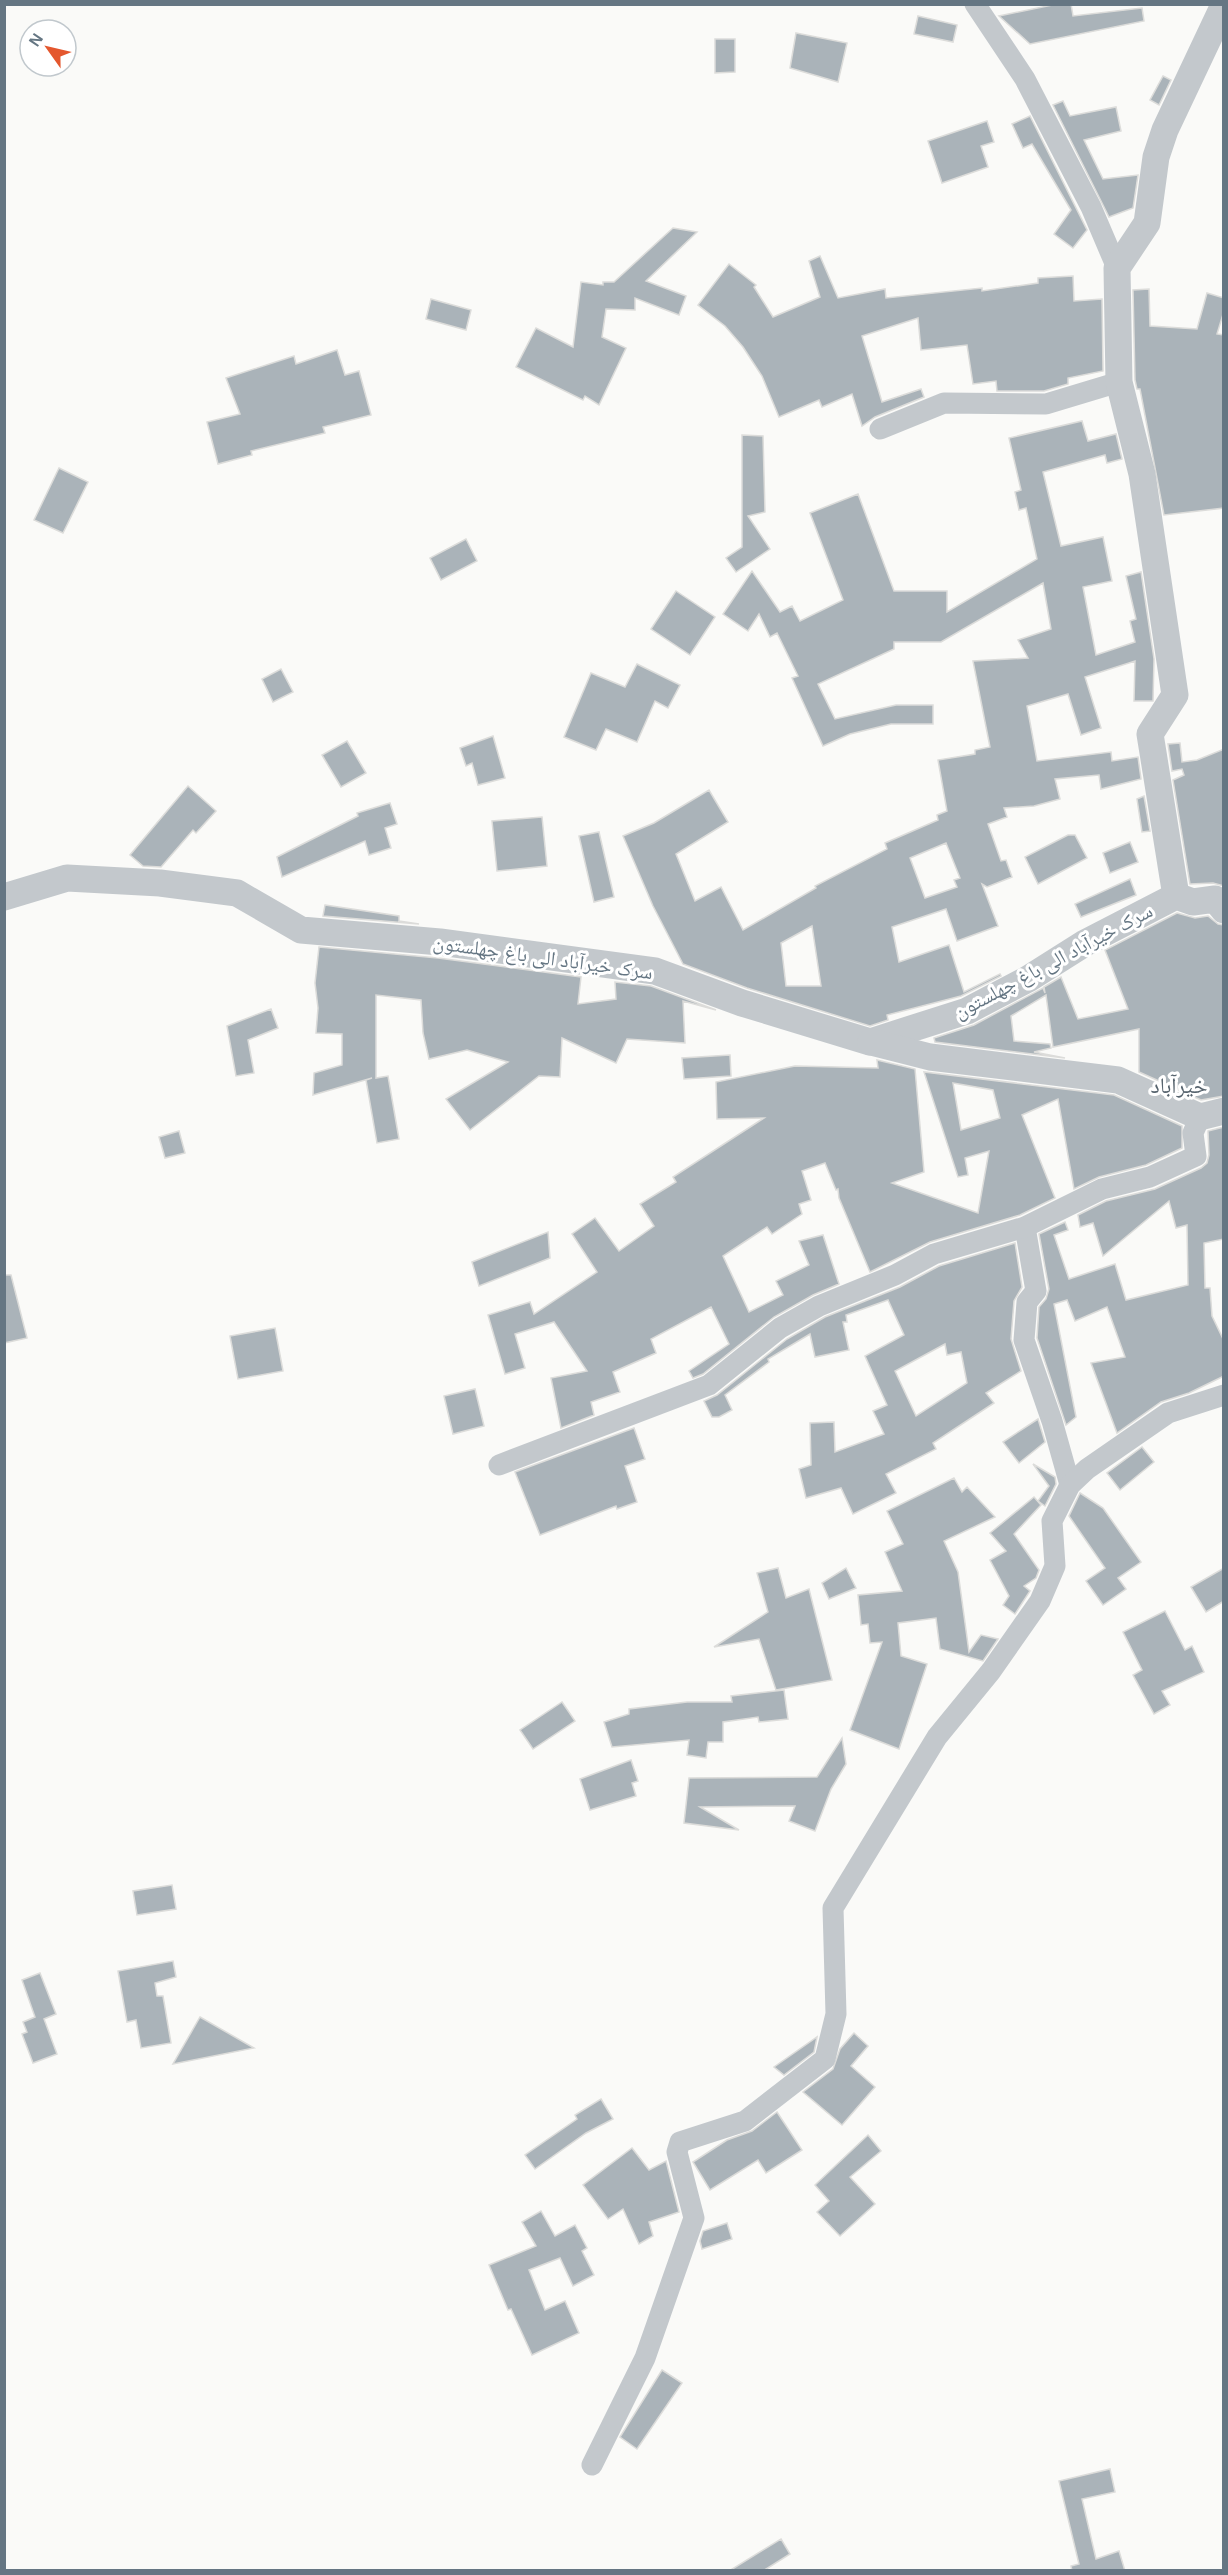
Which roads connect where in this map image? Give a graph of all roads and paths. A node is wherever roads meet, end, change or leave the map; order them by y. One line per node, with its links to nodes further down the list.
1 (975, 4): 3 (street)
2 (1224, 4): 3 (street)
3 (1117, 268): 4 (street)
4 (1119, 382): 5 (street); 6 (street)
5 (880, 429)
6 (1176, 896): 8 (street, سرک خیرآباد الی باغ چهلستون); 9 (street, سرک خیرآباد الی باغ چهلستون)
7 (4, 897): 9 (street, سرک خیرآباد الی باغ چهلستون)
8 (1224, 910)
9 (870, 1042): 10 (street)
10 (1212, 1114): 11 (street)
11 (1025, 1227): 13 (street); 14 (street)
12 (1224, 1395): 14 (street)
13 (499, 1465)
14 (1070, 1485): 15 (street)
15 (592, 2465)

